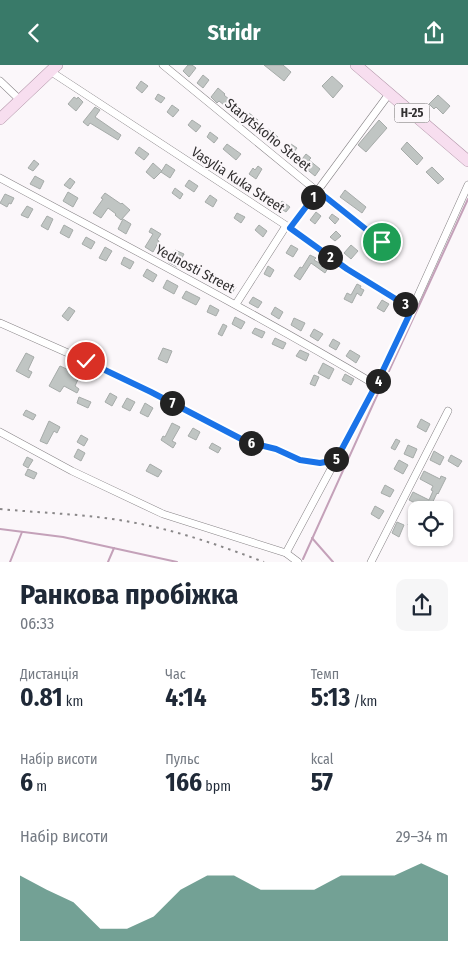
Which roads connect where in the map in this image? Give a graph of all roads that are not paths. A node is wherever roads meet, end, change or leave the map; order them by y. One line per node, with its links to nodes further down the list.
1 (163, 65): 11 (street, Starytskoho Street)
2 (356, 65): 5 (main road, Н-25)
3 (54, 68): 6 (main road); 12 (street, Vasylia Kuka Street)
4 (0, 81): 6 (street)
5 (389, 94): 8 (main road, Н-25); 11 (street)
6 (20, 100): 7 (main road)
7 (0, 119)
8 (468, 161)
9 (0, 178): 14 (street, Yednosti Street)
10 (468, 185): 15 (street)
11 (318, 191): 12 (street); 13 (street, Starytskoho Street)
12 (288, 227): 14 (street); 15 (street, Vasylia Kuka Street)
13 (382, 242)
14 (236, 304): 17 (street, Yednosti Street)
15 (412, 309): 17 (street)
16 (0, 323): 20 (street)
17 (376, 385): 20 (street)
18 (448, 411): 23 (street)
19 (0, 432): 21 (street)
20 (336, 460): 21 (street)
21 (286, 553): 22 (street)
22 (298, 562)
23 (371, 562)

